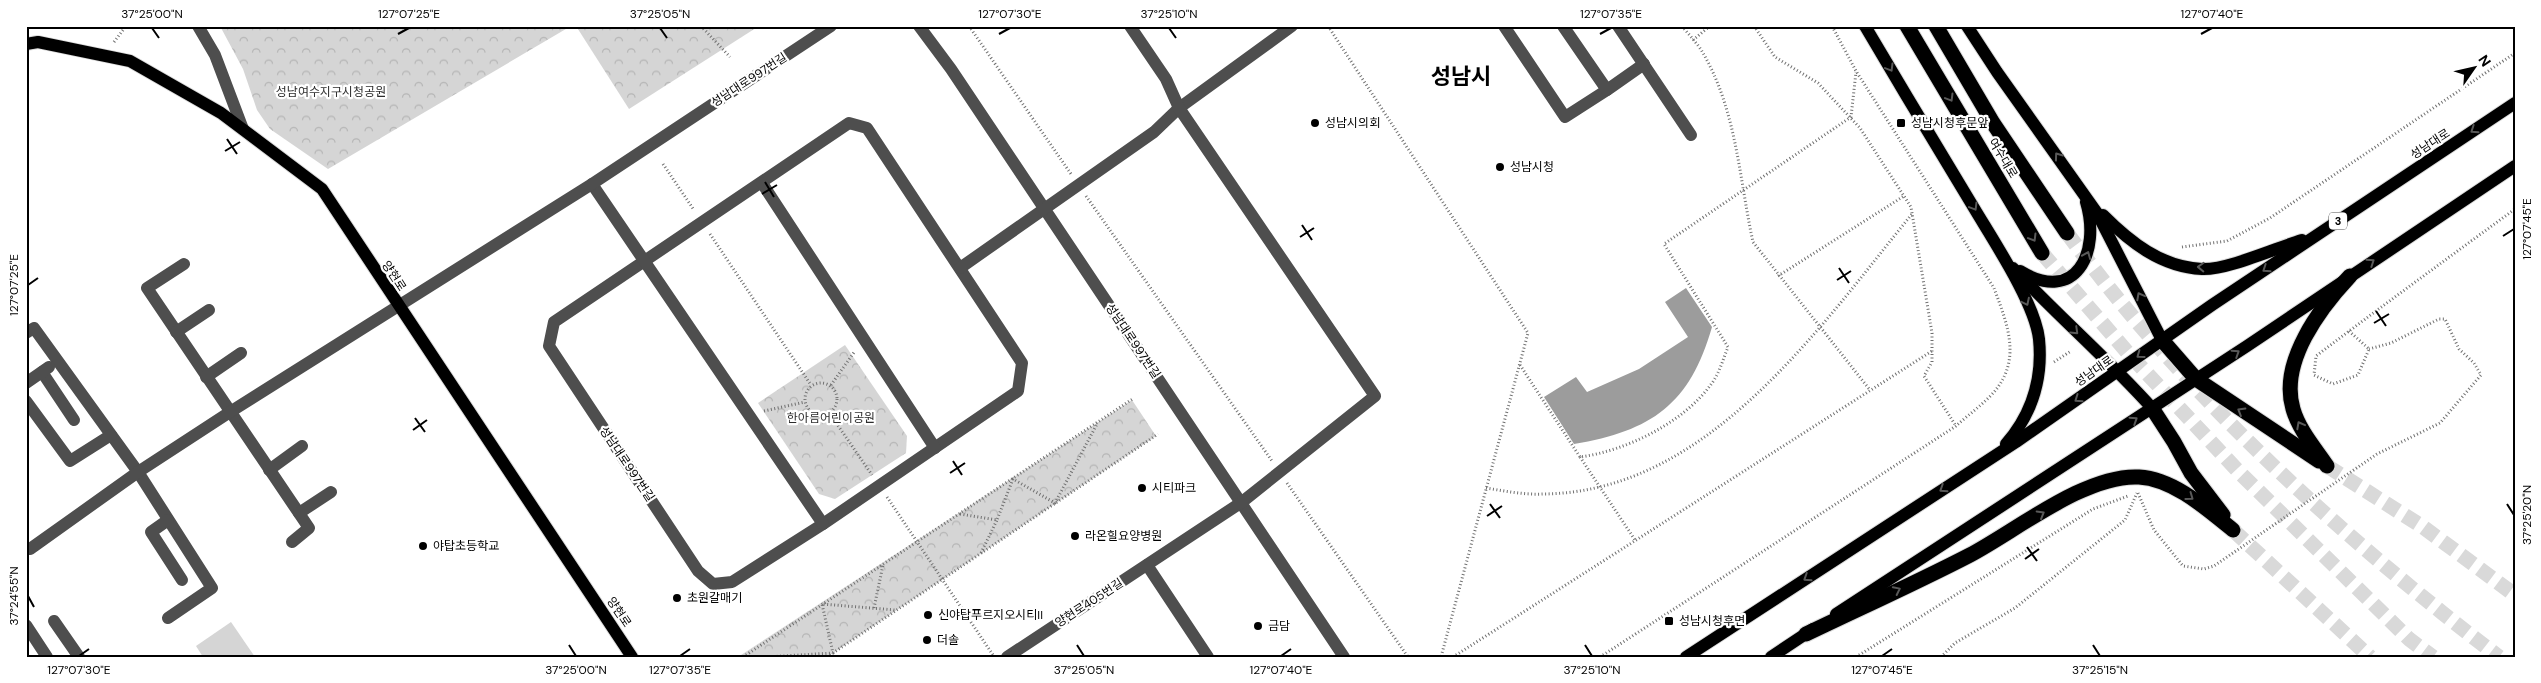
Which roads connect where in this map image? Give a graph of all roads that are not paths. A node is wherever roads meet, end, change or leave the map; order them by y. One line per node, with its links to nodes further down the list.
1 (198, 26): 18 (street)
2 (831, 26): 21 (street, 성남대로997번길)
3 (920, 26): 24 (street, 성남대로997번길)
4 (1130, 26): 17 (street)
5 (1292, 26): 17 (street)
6 (1504, 26): 15 (street)
7 (1563, 26): 15 (street)
8 (1618, 26): 14 (street)
9 (1865, 26): 28 (main road, one-way to 28)
10 (1907, 26): 27 (highway, 여수대로, one-way to 27)
11 (1936, 26): 25 (highway, 여수대로)
12 (1967, 26): 23 (main road, one-way to 12)
13 (26, 44): 18 (main road, 양현로)
14 (1644, 64): 15 (street); 19 (street)
15 (1606, 90)
16 (2515, 103): 26 (main road, 성남대로 / 3, one-way to 26)
17 (1179, 108): 24 (street); 56 (street, 양현로405번길)
18 (243, 129): 33 (main road, 양현로)
19 (1691, 135)
20 (2515, 166): 32 (main road, one-way to 20)
21 (592, 184): 29 (street); 33 (street, 성남대로997번길)
22 (762, 184): 29 (street, 성남대로997번길); 31 (street, 성남대로997번길); 51 (street)
23 (2083, 192): 26 (main road, one-way to 23); 28 (main road, one-way to 23); 37 (main road, one-way to 23)
24 (1045, 211): 31 (street); 56 (street, 성남대로997번길)
25 (2068, 233)
26 (2315, 236): 37 (main road, 성남대로 / 3, one-way to 37)
27 (2042, 253)
28 (2004, 258): 40 (main road, one-way to 40); 52 (main road, one-way to 52)
29 (644, 262): 59 (street); 59 (street, 성남대로997번길)
30 (184, 264): 35 (street)
31 (960, 268): 51 (street, 성남대로997번길)
32 (2350, 276): 43 (main road, one-way to 32); 43 (highway)
33 (398, 308): 47 (street, 성남대로997번길); 70 (main road, 양현로)
34 (209, 310): 35 (street)
35 (176, 332): 42 (street)
36 (26, 333): 39 (street)
37 (2162, 340): 40 (main road, 성남대로 / 3, one-way to 40); 43 (highway)
38 (241, 353): 42 (street)
39 (58, 361): 41 (street); 49 (street)
40 (2118, 371): 46 (main road); 52 (main road, 성남대로, one-way to 52)
41 (42, 372): 44 (street); 48 (street)
42 (206, 377): 47 (street)
43 (2196, 379): 46 (main road)
44 (26, 383)
45 (26, 401): 49 (street)
46 (2152, 408): 67 (main road, one-way to 46); 67 (highway, one-way to 46)
47 (230, 412): 53 (street); 54 (street, 성남대로997번길)
48 (74, 420)
49 (111, 435): 54 (street)
50 (302, 446): 53 (street)
51 (935, 448): 59 (street, 성남대로997번길)
52 (1991, 458): 74 (main road, 성남대로, one-way to 74)
53 (269, 470): 57 (street)
54 (138, 472): 58 (street); 61 (street, 성남대로997번길)
55 (331, 492): 57 (street)
56 (1242, 502): 62 (street, 양현로405번길); 73 (street, 성남대로997번길)
57 (299, 514): 60 (street)
58 (168, 520): 63 (street); 64 (street)
59 (823, 524)
60 (292, 542)
61 (28, 549)
62 (1146, 565): 71 (street, 양현로405번길); 72 (street)
63 (182, 580)
64 (168, 618)
65 (54, 621): 69 (street)
66 (26, 625): 68 (street)
67 (1806, 634): 75 (main road)
68 (47, 657)
69 (79, 657)
70 (632, 657)
71 (1007, 657)
72 (1208, 657)
73 (1344, 657)
74 (1686, 657)
75 (1771, 657)

